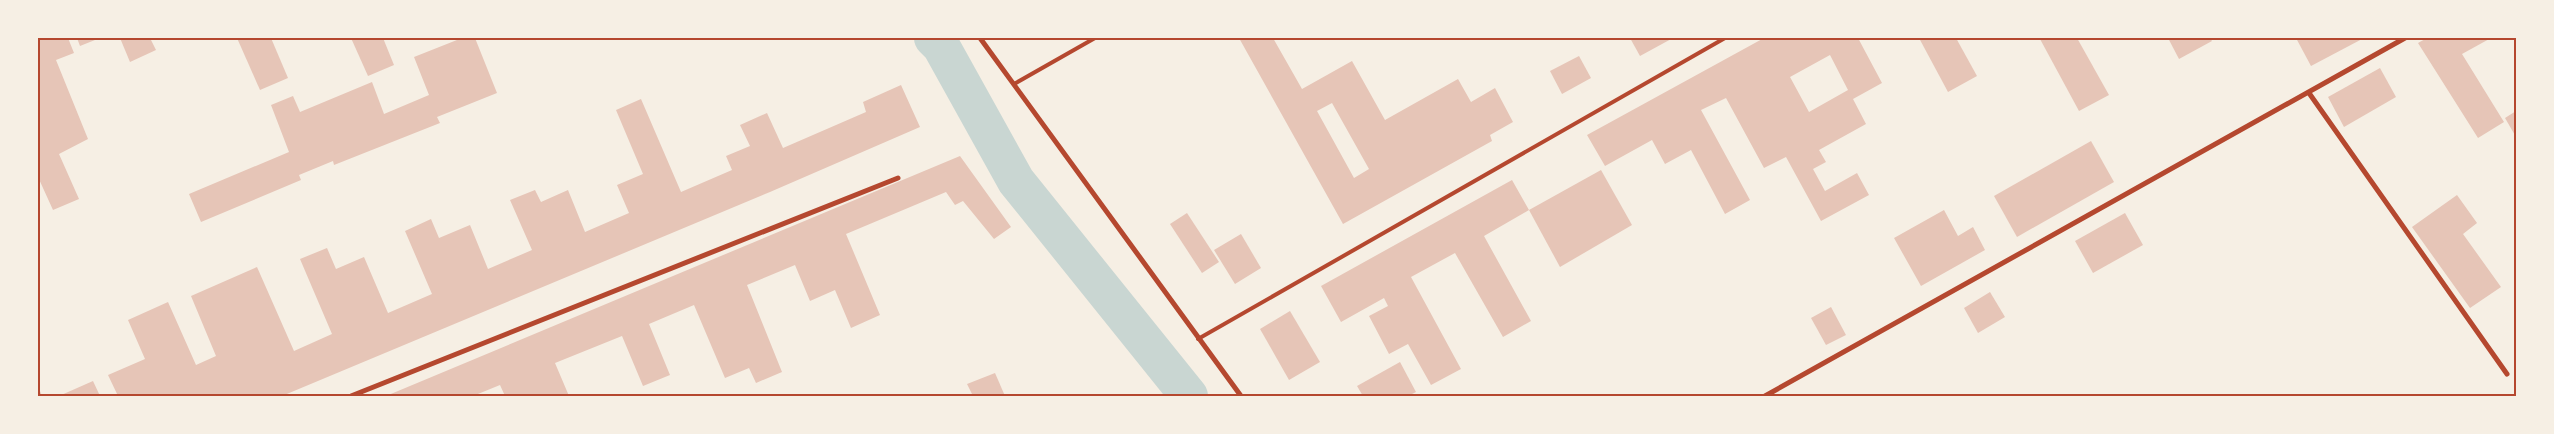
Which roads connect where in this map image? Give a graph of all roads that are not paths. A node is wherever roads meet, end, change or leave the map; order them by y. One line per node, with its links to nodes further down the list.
1 (980, 38): 5 (street)
2 (1095, 38): 5 (lane)
3 (1726, 38): 8 (lane)
4 (2405, 38): 6 (street)
5 (1014, 84): 8 (street)
6 (2309, 93): 9 (street); 12 (street)
7 (898, 178): 10 (street)
8 (1198, 339): 11 (street)
9 (2507, 374)
10 (351, 396)
11 (1241, 396)
12 (1765, 396)

